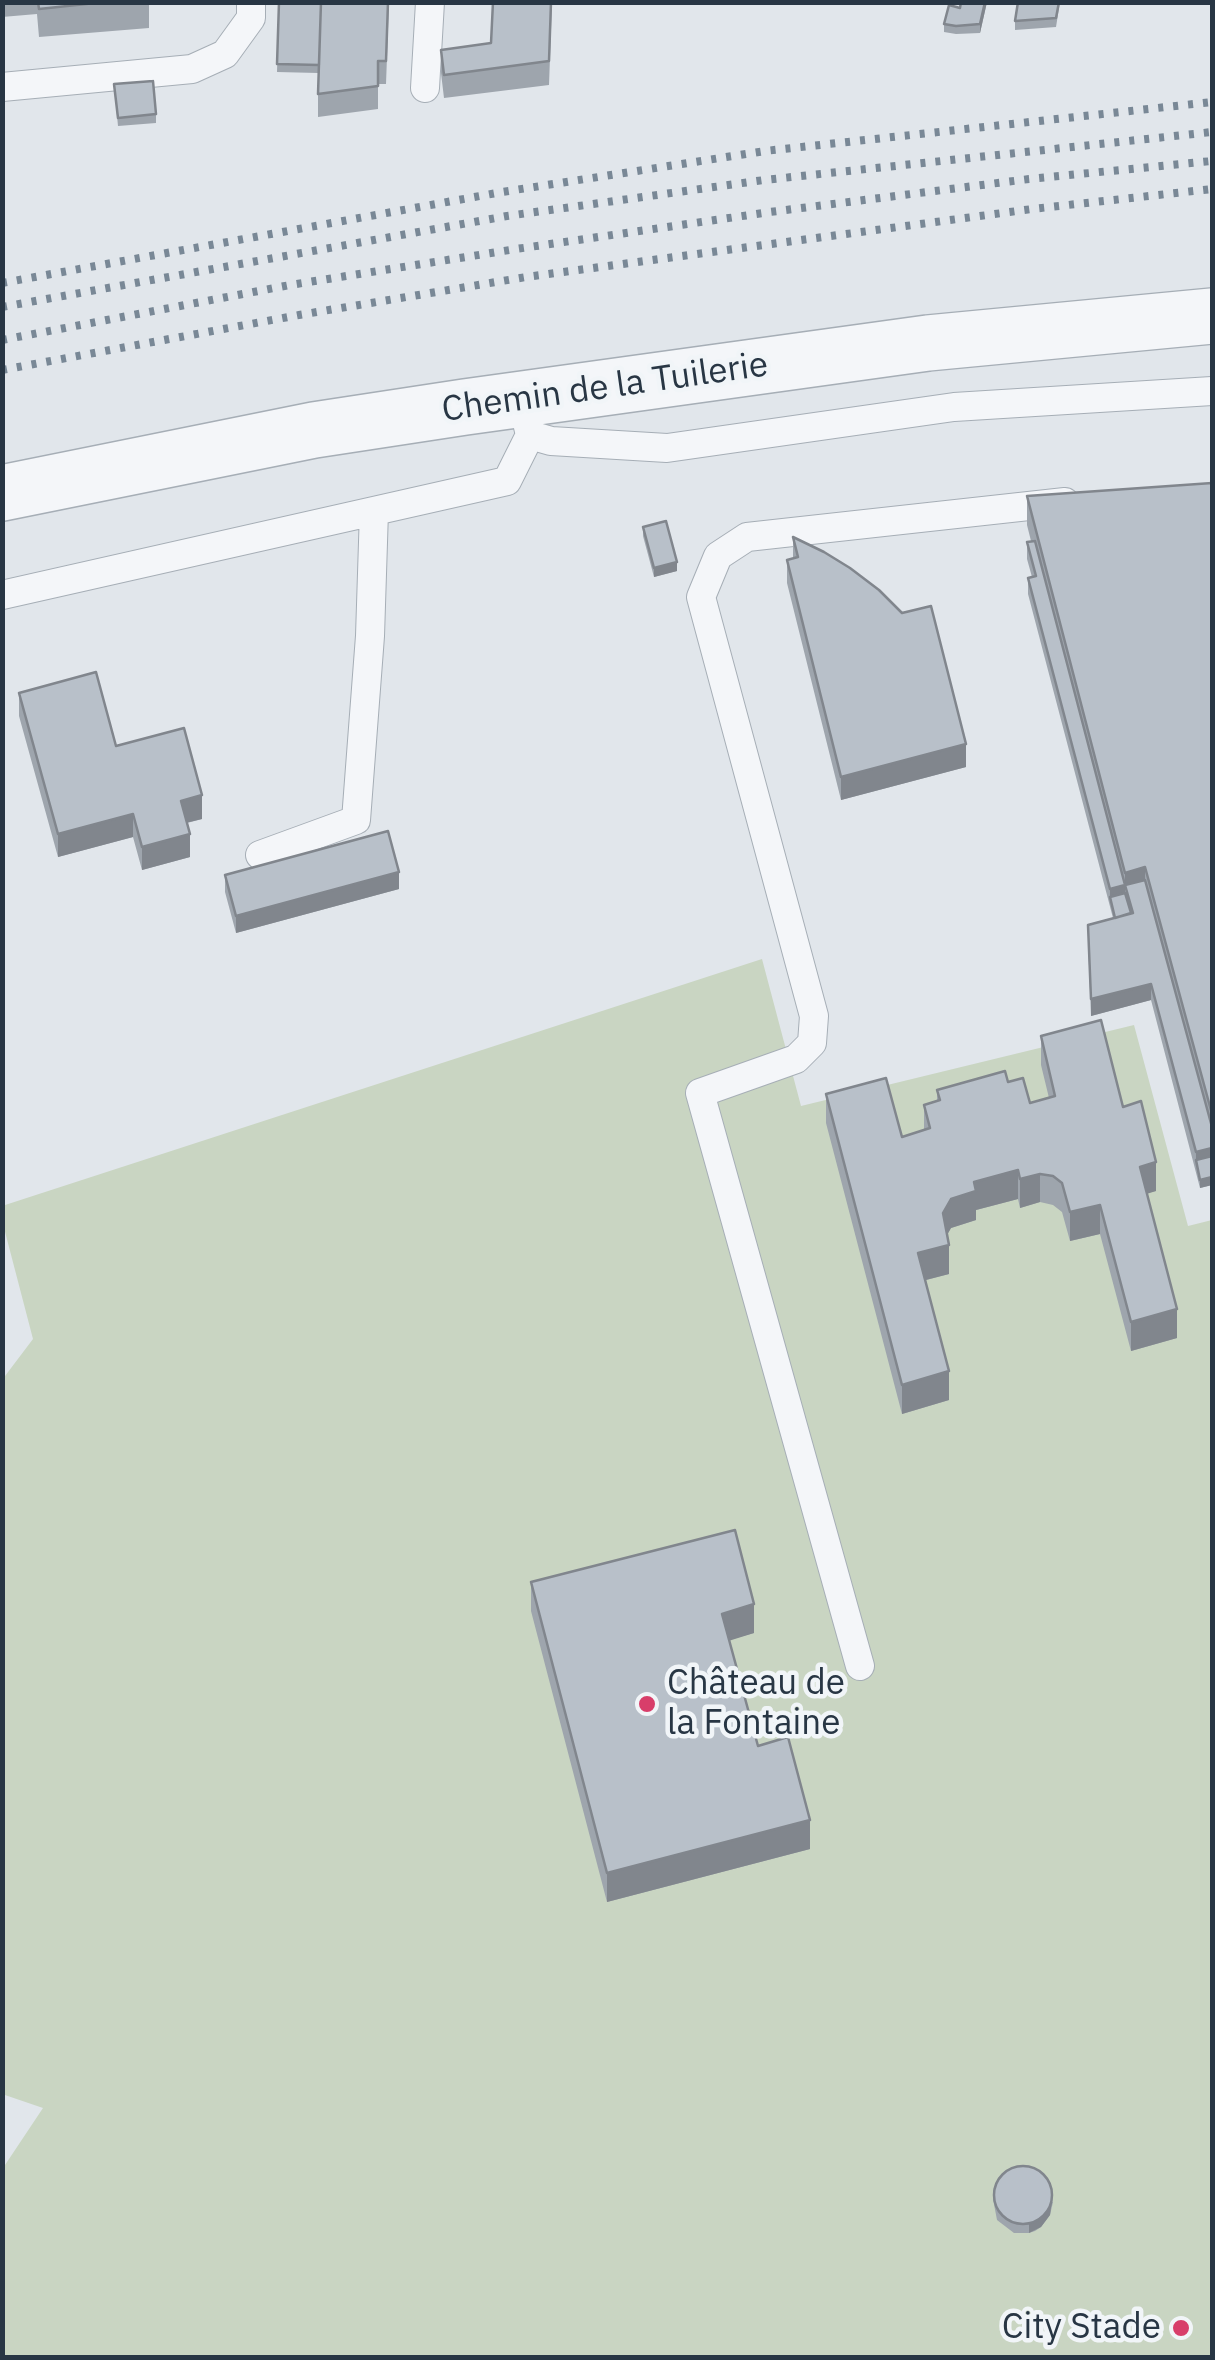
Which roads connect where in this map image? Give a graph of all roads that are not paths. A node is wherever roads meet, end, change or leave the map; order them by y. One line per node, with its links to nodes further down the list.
1 (251, 2): 3 (lane)
2 (430, 2): 4 (lane)
3 (2, 87)
4 (425, 88)
5 (1212, 316): 7 (street, Chemin de la Tuilerie)
6 (1212, 390): 7 (lane)
7 (526, 418): 8 (street, Chemin de la Tuilerie); 10 (lane)
8 (2, 494)
9 (1096, 499): 13 (lane)
10 (374, 511): 11 (lane); 12 (lane)
11 (2, 595)
12 (260, 855)
13 (860, 1666)

